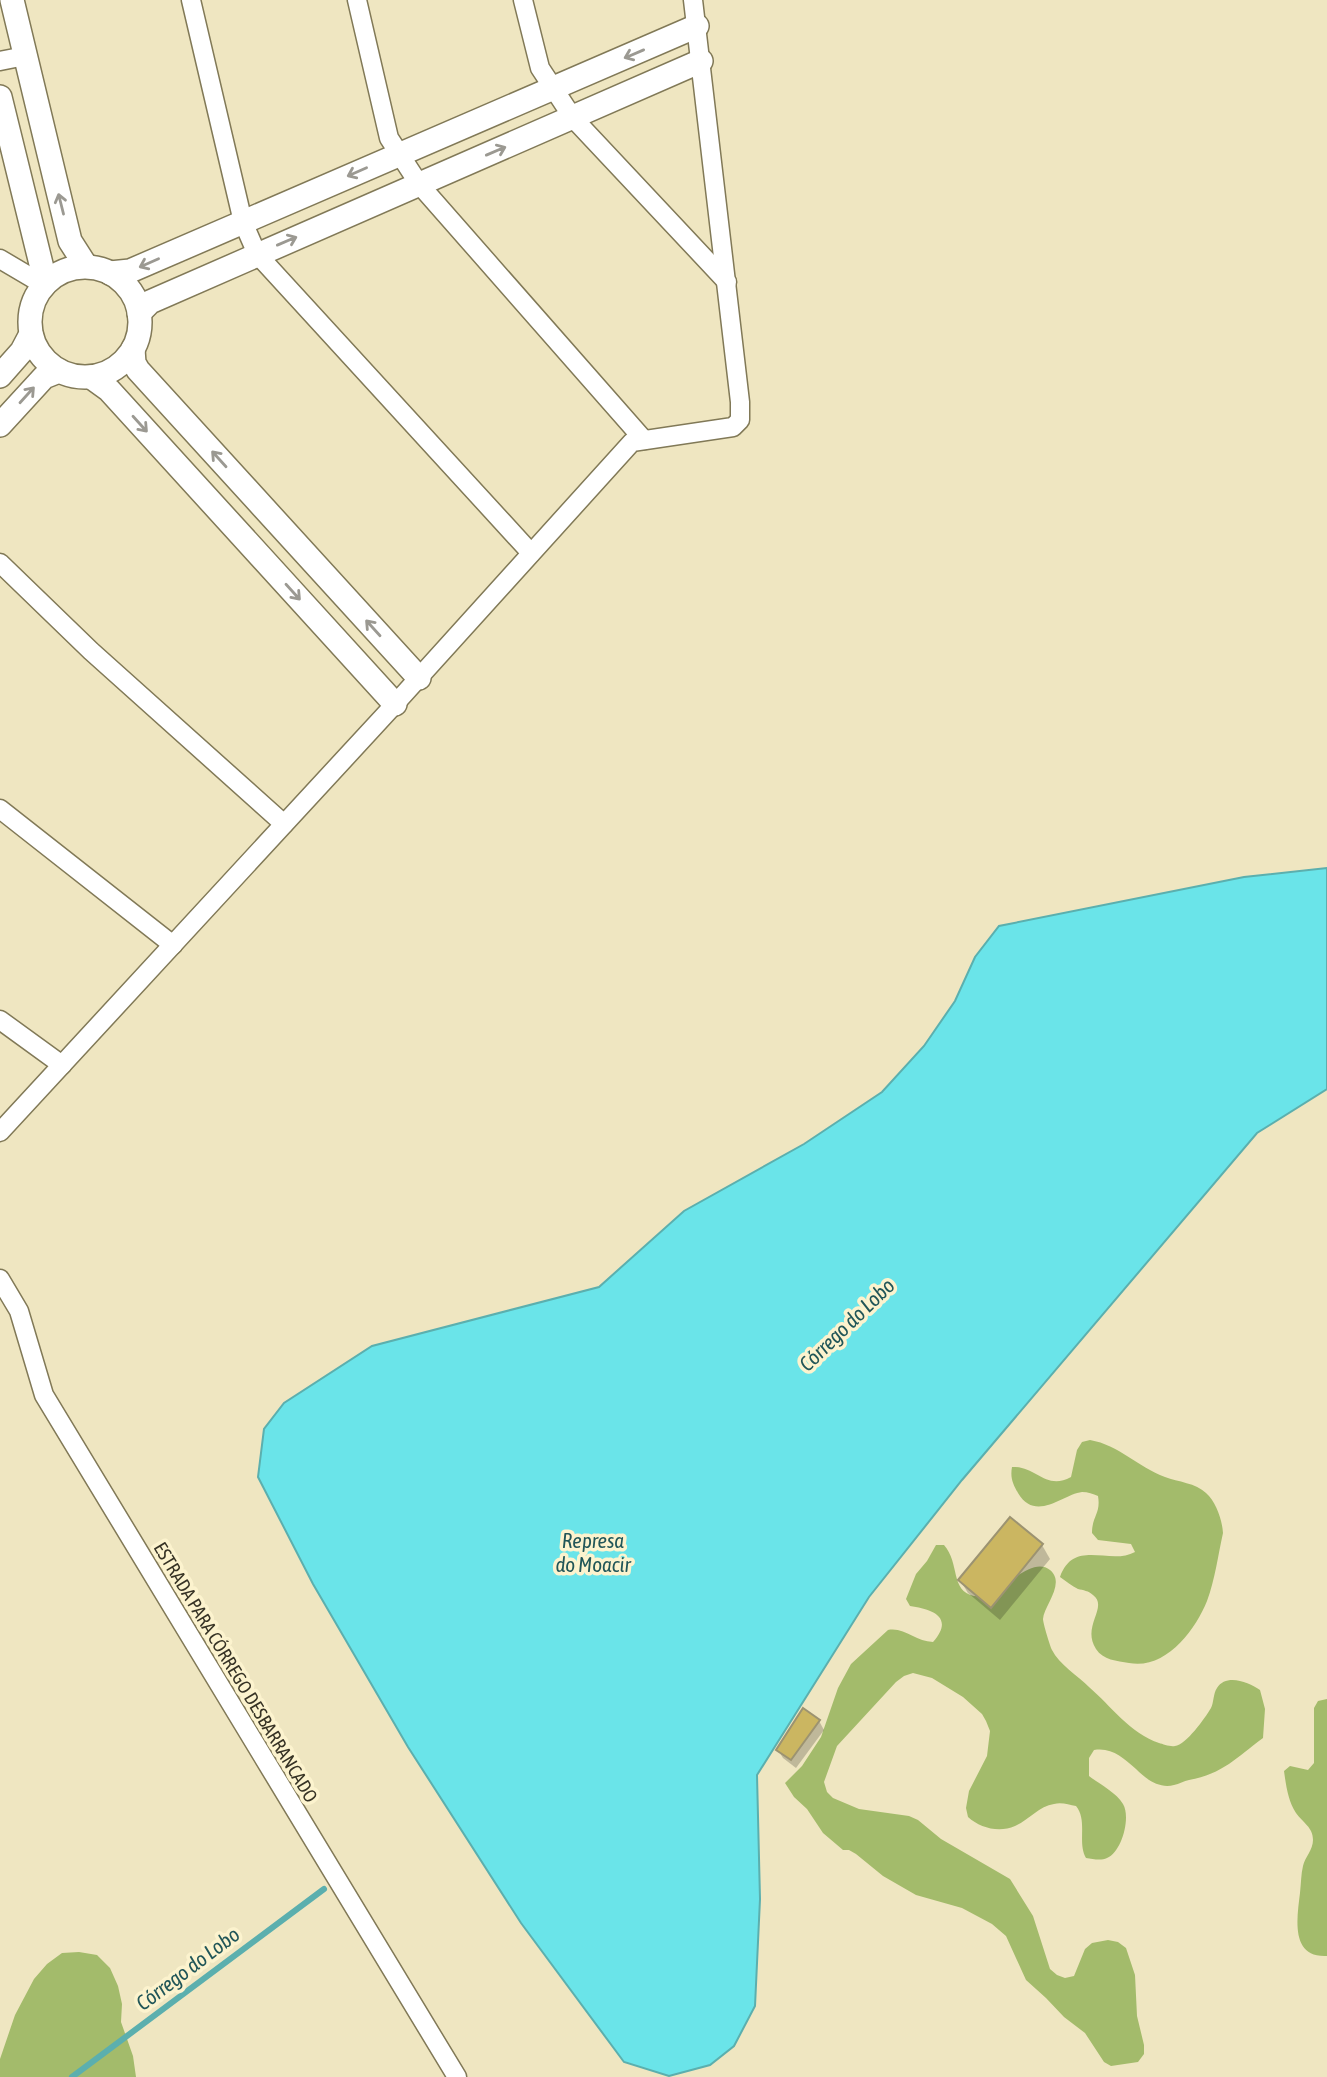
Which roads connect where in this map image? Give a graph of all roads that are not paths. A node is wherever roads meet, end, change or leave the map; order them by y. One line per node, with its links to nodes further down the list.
1 (12, 0): 7 (street)
2 (191, 0): 15 (street)
3 (357, 0): 13 (street)
4 (523, 0): 10 (street)
5 (693, 0): 6 (street)
6 (697, 26): 9 (street); 10 (street, one-way to 10)
7 (25, 56): 8 (street); 18 (street, one-way to 7)
8 (0, 61)
9 (701, 61): 12 (street); 20 (street)
10 (553, 89): 12 (street); 13 (street)
11 (0, 97): 21 (street)
12 (573, 118): 14 (street, one-way to 12); 20 (street)
13 (400, 154): 14 (street); 15 (street, one-way to 15)
14 (419, 184): 16 (street, one-way to 14); 29 (street)
15 (243, 222): 16 (street); 19 (street, one-way to 19)
16 (257, 254): 22 (street); 30 (street)
17 (0, 259): 21 (street)
18 (86, 267): 19 (street); 21 (street)
19 (110, 273): 22 (street)
20 (727, 282): 29 (street)
21 (44, 285): 23 (street)
22 (139, 313): 24 (street)
23 (31, 334): 25 (street); 26 (street)
24 (133, 349): 27 (street); 32 (street, one-way to 24)
25 (59, 371): 27 (street); 28 (street, one-way to 25)
26 (0, 376)
27 (91, 377): 33 (street, one-way to 33)
28 (0, 425)
29 (644, 440): 30 (street)
30 (531, 553): 32 (street)
31 (0, 563): 35 (street)
32 (419, 678): 33 (street)
33 (395, 704): 35 (street)
34 (0, 808): 36 (street)
35 (284, 824): 36 (street)
36 (173, 945): 38 (street)
37 (0, 1020): 38 (street)
38 (62, 1065): 39 (street)
39 (0, 1132)
40 (0, 1279): 41 (street, ESTRADA PARA CÓRREGO DESBARRANCADO)
41 (457, 2077)

